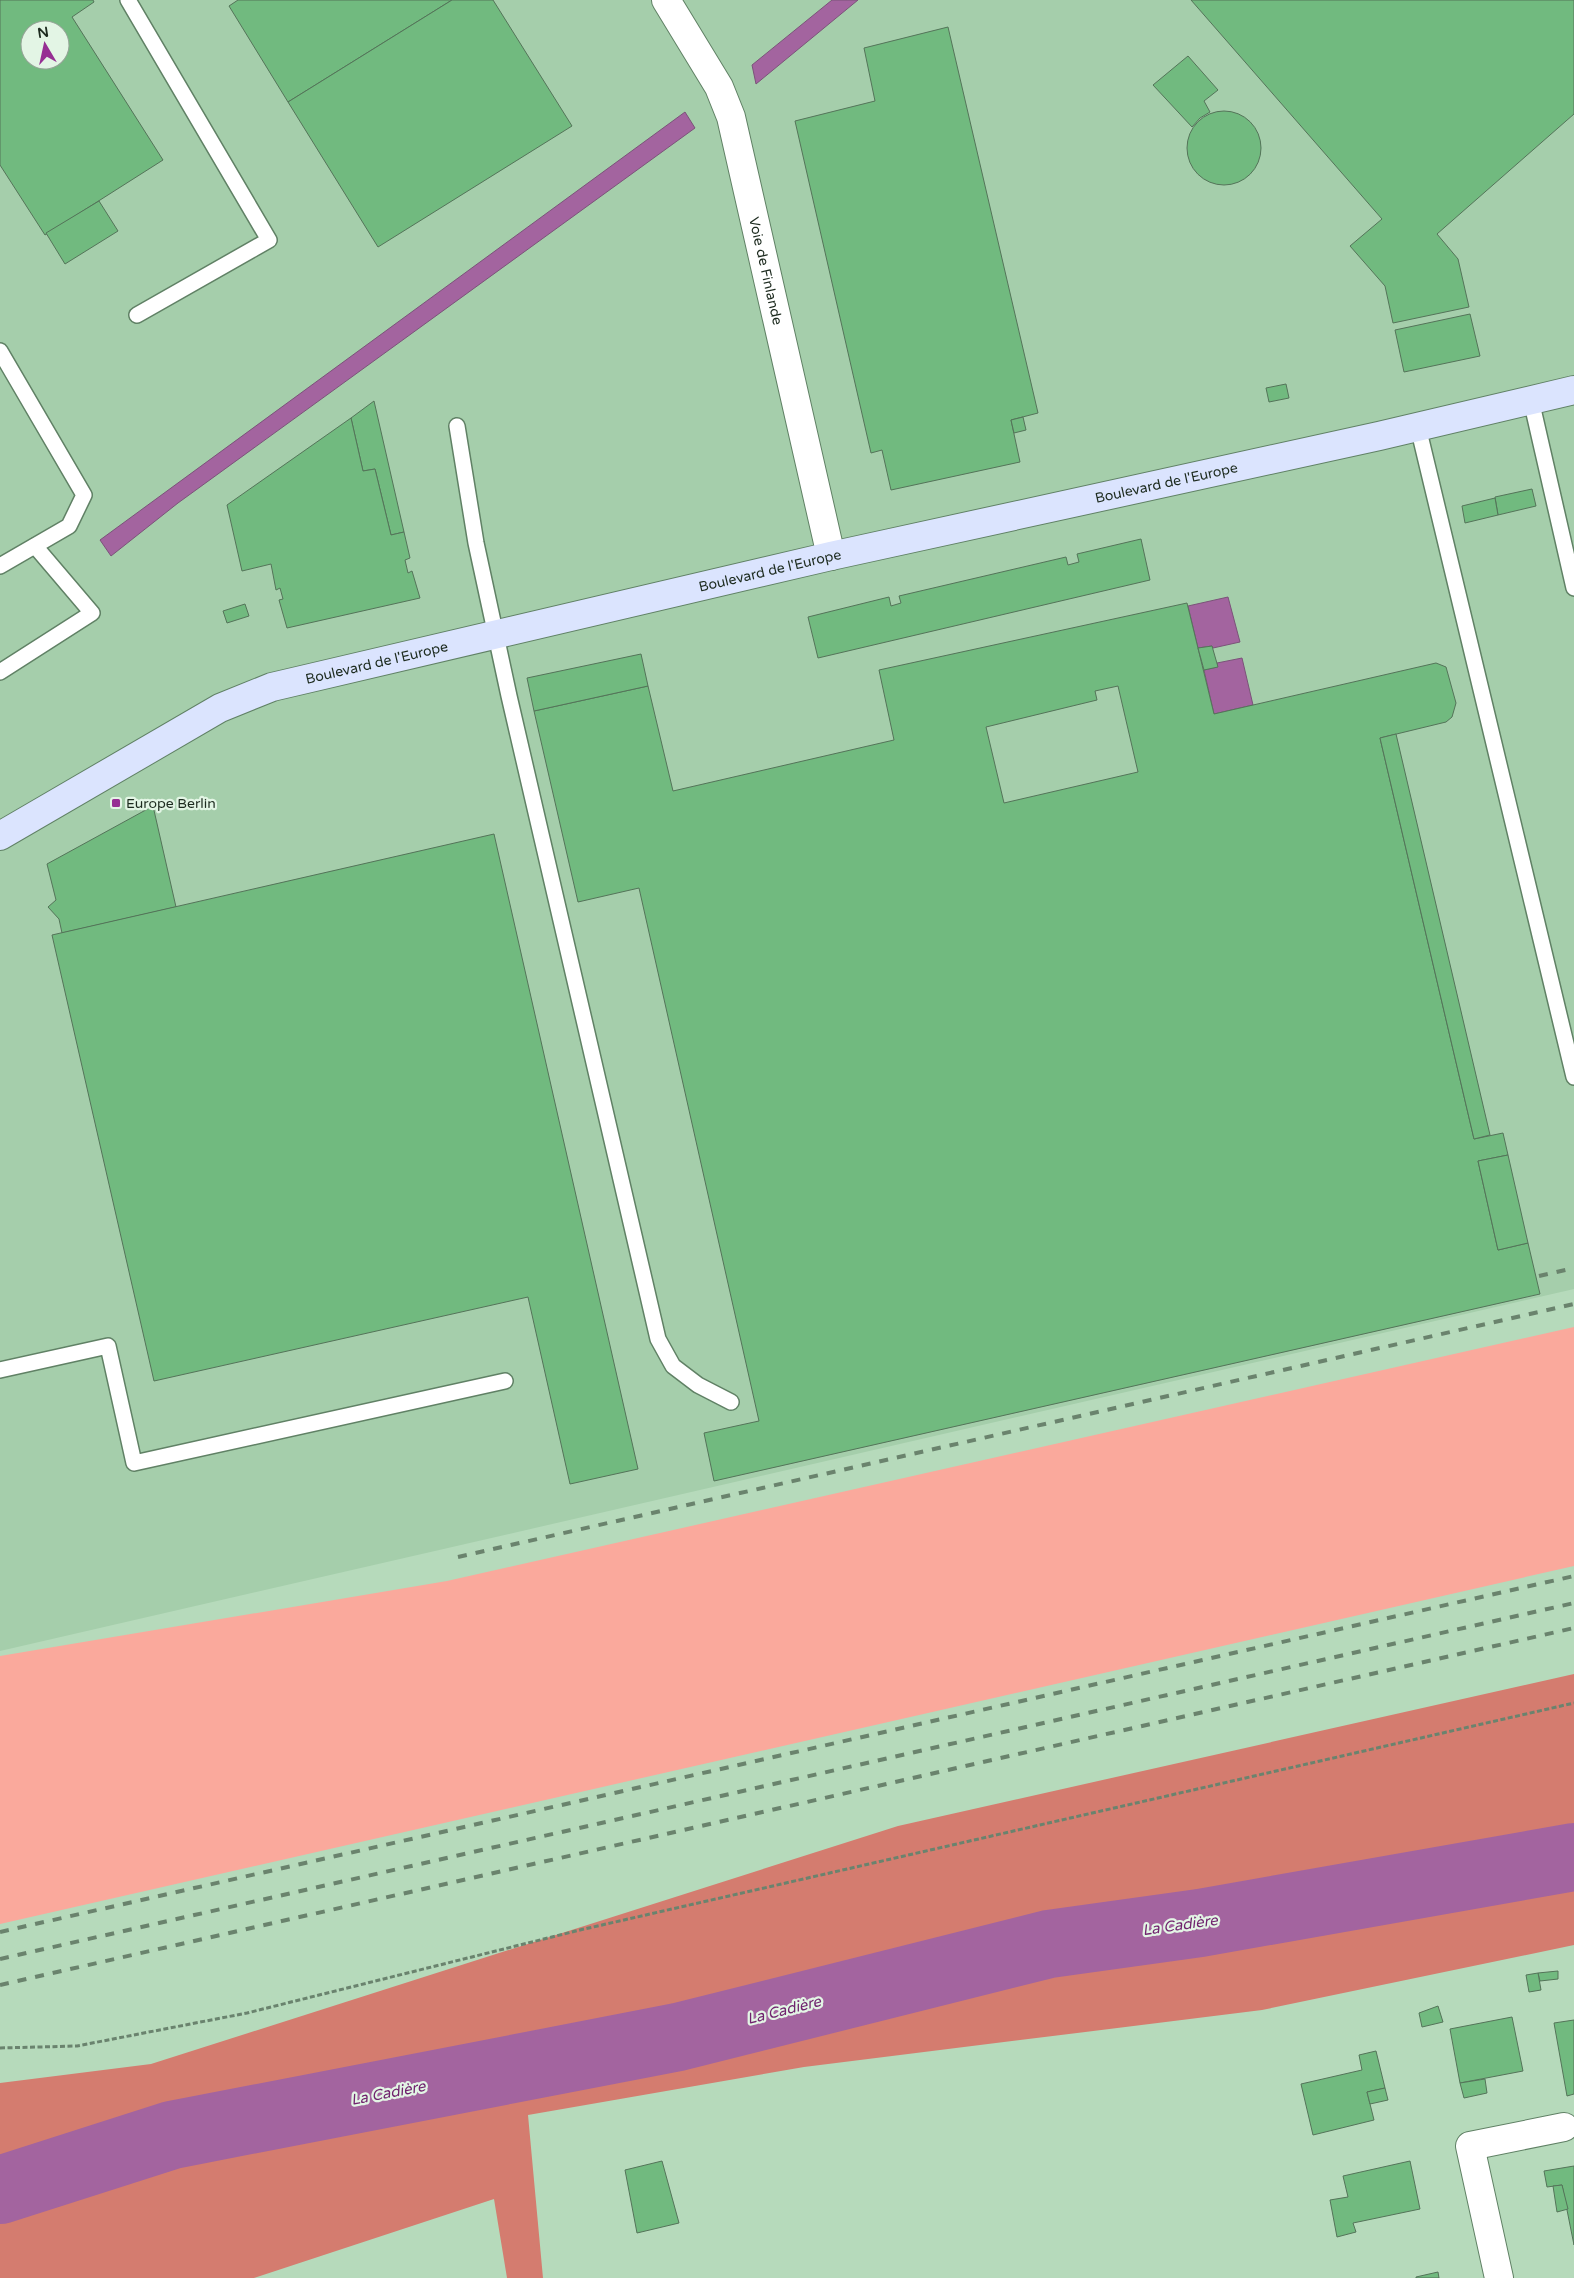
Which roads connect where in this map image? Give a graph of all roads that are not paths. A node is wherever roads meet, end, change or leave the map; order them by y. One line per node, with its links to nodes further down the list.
1 (128, 0): 3 (lane)
2 (666, 0): 10 (street, Voie de Finlande)
3 (137, 315)
4 (0, 351): 9 (lane)
5 (1574, 390): 6 (street, Boulevard de l'Europe)
6 (1531, 400): 8 (street, Boulevard de l'Europe); 12 (lane)
7 (457, 426): 13 (lane)
8 (1418, 427): 10 (street, Boulevard de l'Europe); 16 (lane)
9 (35, 546): 11 (lane); 14 (lane)
10 (831, 556): 13 (street, Boulevard de l'Europe)
11 (0, 566)
12 (1574, 588)
13 (496, 636): 15 (street, Boulevard de l'Europe); 19 (lane)
14 (0, 672)
15 (0, 836)
16 (1574, 1077)
17 (0, 1370): 18 (lane)
18 (505, 1381)
19 (731, 1402)
20 (1564, 2127): 21 (street)
21 (1498, 2278)

